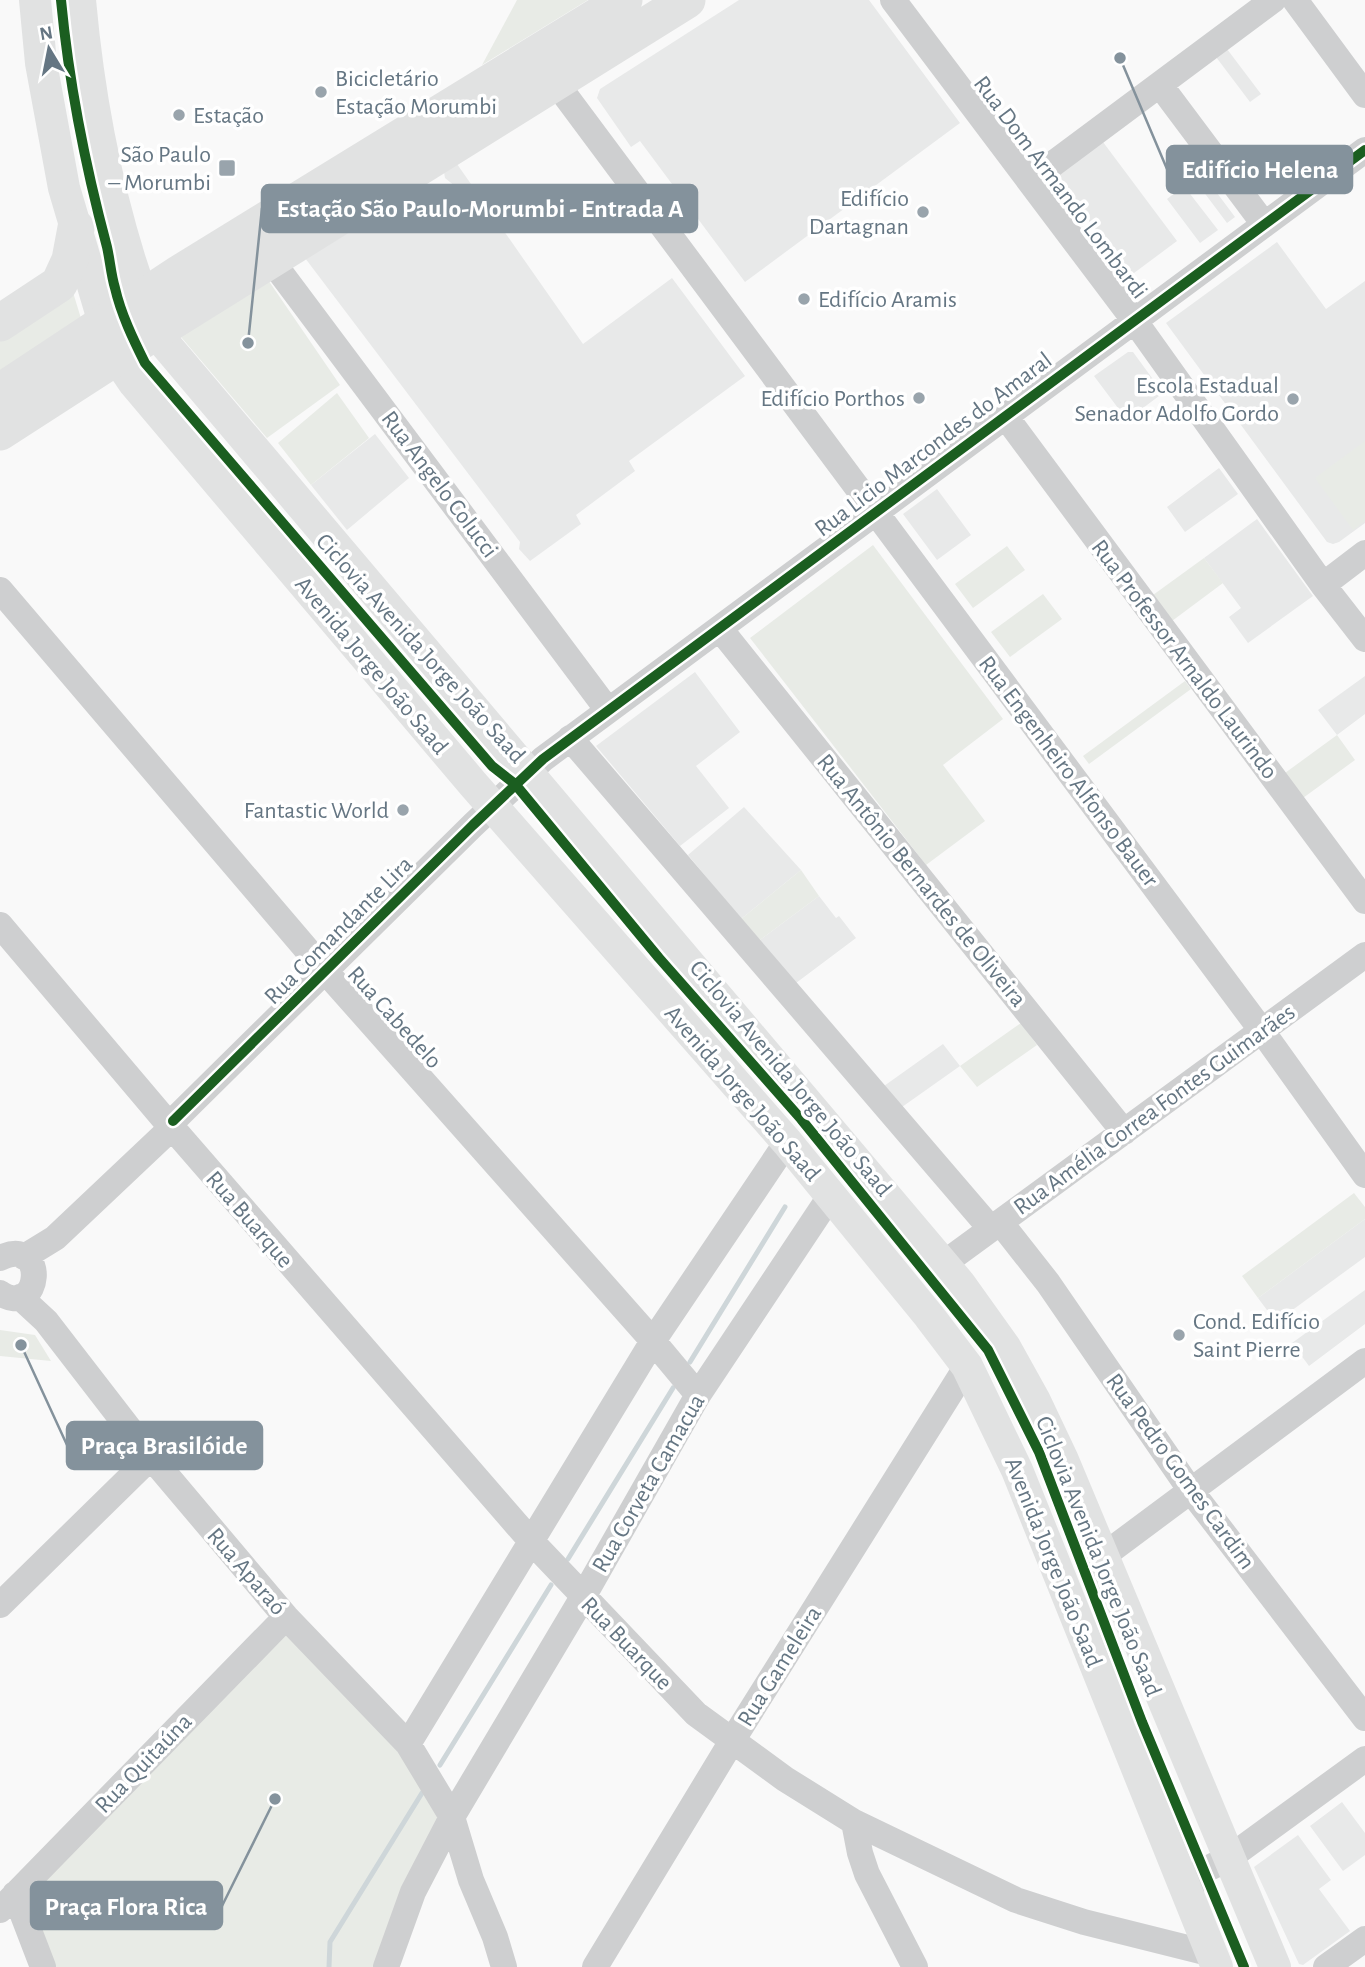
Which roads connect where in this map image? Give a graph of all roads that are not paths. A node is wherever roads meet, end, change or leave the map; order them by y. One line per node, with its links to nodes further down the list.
1 (35, 0): 9 (main road, Avenida Jorge João Saad)
2 (80, 0): 8 (main road, Avenida Jorge João Saad)
3 (624, 0): 18 (highway)
4 (687, 0): 10 (highway)
5 (893, 0): 14 (street, Rua Dom Armando Lombardi)
6 (1273, 0): 11 (street)
7 (1295, 0): 12 (street)
8 (85, 54): 9 (main road); 18 (main road, Avenida Jorge João Saad)
9 (41, 63): 16 (main road, Avenida Jorge João Saad)
10 (556, 82): 17 (highway); 27 (street, Rua Engenheiro Alfonso Bauer)
11 (1160, 85): 14 (street); 15 (street)
12 (1365, 95)
13 (1365, 150): 15 (street, Rua Licio Marcondes do Amaral)
14 (1030, 181): 19 (street, Rua Dom Armando Lombardi)
15 (1264, 224): 19 (street, Rua Licio Marcondes do Amaral)
16 (76, 228): 20 (highway); 21 (main road, Avenida Jorge João Saad)
17 (271, 260): 22 (highway); 33 (street, Rua Angelo Colucci)
18 (142, 298): 21 (highway); 22 (main road, Avenida Jorge João Saad)
19 (1134, 320): 25 (street, Rua Licio Marcondes do Amaral); 29 (street, Rua Dom Armando Lombardi)
20 (0, 323)
21 (104, 323): 23 (main road, Avenida Jorge João Saad); 24 (highway)
22 (155, 332): 23 (highway); 35 (main road, Avenida Jorge João Saad)
23 (117, 358): 26 (highway); 36 (main road, Avenida Jorge João Saad)
24 (0, 392)
25 (1006, 417): 27 (street, Rua Licio Marcondes do Amaral); 37 (street, Rua Professor Arnaldo Laurindo)
26 (0, 432)
27 (877, 512): 31 (street, Rua Licio Marcondes do Amaral); 45 (street, Rua Engenheiro Alfonso Bauer)
28 (1365, 553): 29 (street)
29 (1323, 585): 32 (street, Rua Dom Armando Lombardi)
30 (0, 590): 43 (street, Rua Cabedelo)
31 (720, 629): 33 (street, Rua Licio Marcondes do Amaral); 47 (street, Rua Antônio Bernardes de Oliveira)
32 (1365, 639)
33 (607, 709): 34 (street, Rua Licio Marcondes do Amaral)
34 (570, 738): 35 (street, Rua Licio Marcondes do Amaral); 51 (street)
35 (526, 772): 36 (street, Rua Comandante Lira); 39 (main road, Avenida Jorge João Saad)
36 (493, 806): 41 (main road, Avenida Jorge João Saad); 43 (street, Rua Comandante Lira)
37 (1365, 901)
38 (0, 925): 46 (street, Rua Buarque)
39 (666, 936): 41 (main road); 42 (main road, Avenida Jorge João Saad)
40 (1365, 955): 45 (street, Rua Amélia Correa Fontes Guimarães)
41 (631, 964): 44 (main road, Avenida Jorge João Saad)
42 (689, 964): 44 (main road); 52 (main road, Avenida Jorge João Saad)
43 (326, 972): 46 (street, Rua Comandante Lira); 54 (street, Rua Cabedelo)
44 (657, 994): 48 (main road, Avenida Jorge João Saad)
45 (1262, 1031): 47 (street, Rua Amélia Correa Fontes Guimarães); 49 (street, Rua Engenheiro Alfonso Bauer)
46 (169, 1128): 53 (street, Rua Comandante Lira); 60 (street, Rua Buarque)
47 (1124, 1132): 51 (street, Rua Amélia Correa Fontes Guimarães)
48 (787, 1142): 50 (main road, Avenida Jorge João Saad); 54 (street)
49 (1365, 1175)
50 (831, 1195): 56 (main road, Avenida Jorge João Saad); 57 (street, Rua Corveta Camacua)
51 (996, 1225): 52 (street, Rua Amélia Correa Fontes Guimarães); 59 (street, Rua Pedro Gomes Cardim)
52 (943, 1264): 61 (main road, Avenida Jorge João Saad)
53 (12, 1276): 58 (street, Rua Aparaó)
54 (653, 1340): 57 (street, Rua Cabedelo); 60 (street)
55 (1365, 1361): 59 (street)
56 (967, 1366): 67 (main road, Avenida Jorge João Saad); 68 (street, Rua Gameleira)
57 (698, 1395): 62 (street, Rua Corveta Camacua)
58 (150, 1457): 63 (street); 64 (street, Rua Aparaó)
59 (1191, 1491): 61 (street); 66 (street, Rua Pedro Gomes Cardim)
60 (531, 1541): 62 (street, Rua Buarque); 69 (street)
61 (1103, 1556): 65 (main road, Avenida Jorge João Saad)
62 (583, 1597): 68 (street, Rua Buarque); 71 (street, Rua Corveta Camacua)
63 (0, 1605)
64 (286, 1617): 69 (street, Rua Aparaó); 75 (street, Rua Quitaúna)
65 (1168, 1712): 67 (main road); 73 (main road, Avenida Jorge João Saad)
66 (1365, 1718)
67 (1123, 1730): 74 (main road, Avenida Jorge João Saad)
68 (732, 1741): 72 (street, Rua Buarque); 81 (street, Rua Gameleira)
69 (408, 1744): 71 (street, Rua Aparaó)
70 (1365, 1759): 73 (street)
71 (452, 1817): 79 (street, Rua Corveta Camacua); 80 (street, Rua Aparaó)
72 (854, 1822): 77 (street, Rua Buarque); 82 (street)
73 (1229, 1858): 74 (street); 83 (main road, Avenida Jorge João Saad)
74 (1190, 1896): 77 (main road, Avenida Jorge João Saad)
75 (7, 1902): 78 (street)
76 (1365, 1939): 84 (street)
77 (1214, 1961)
78 (43, 1967)
79 (386, 1967)
80 (504, 1967)
81 (595, 1967)
82 (915, 1967)
83 (1275, 1967)
84 (1326, 1967)

